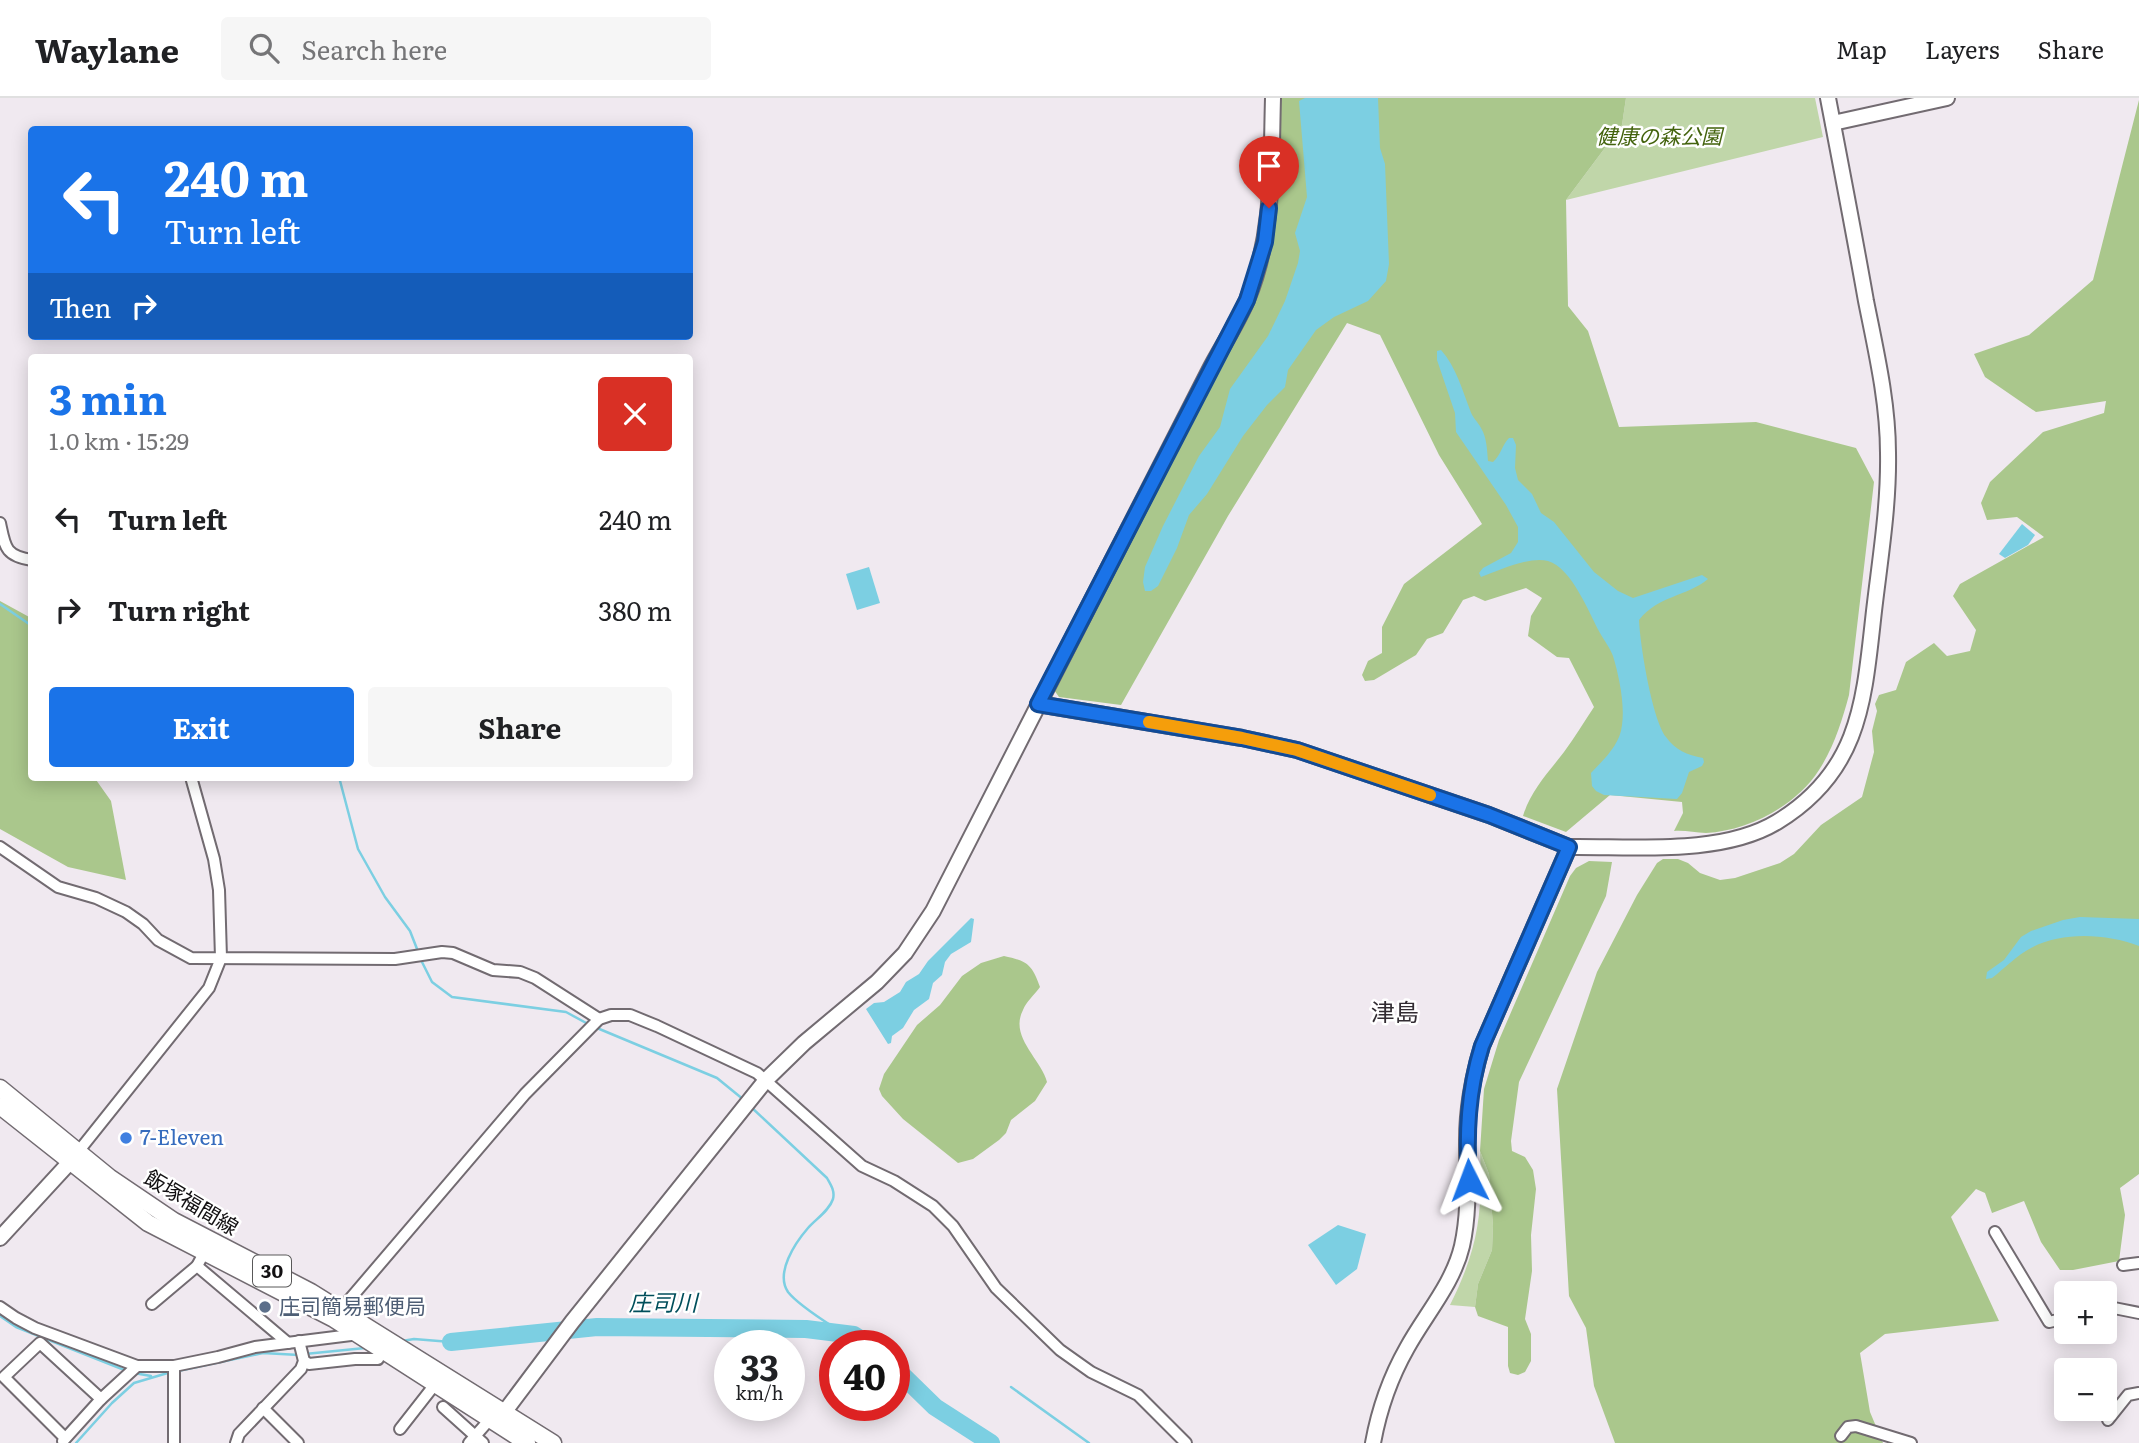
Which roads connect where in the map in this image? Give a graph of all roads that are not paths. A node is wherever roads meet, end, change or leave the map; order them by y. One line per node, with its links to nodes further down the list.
1 (1273, 98): 7 (street)
2 (1828, 98): 4 (street)
3 (1947, 98): 4 (street)
4 (1833, 123): 10 (street)
5 (0, 523): 6 (street)
6 (28, 560)
7 (1038, 704): 10 (street); 13 (street)
8 (192, 781): 11 (street)
9 (0, 846): 11 (street)
10 (1574, 847): 51 (street)
11 (221, 958): 12 (street); 16 (street)
12 (599, 1019): 13 (street); 26 (street)
13 (766, 1080): 40 (street); 50 (street)
14 (0, 1088): 16 (main road, 飯塚福間線 / 30)
15 (0, 1105): 16 (main road, 飯塚福間線 / 30)
16 (74, 1157): 18 (street); 19 (main road, 飯塚福間線 / 30); 26 (main road, 飯塚福間線 / 30)
17 (1995, 1232): 27 (street)
18 (0, 1238)
19 (200, 1260): 22 (street); 26 (main road, 飯塚福間線 / 30); 29 (street)
20 (2139, 1263): 21 (street)
21 (2123, 1265)
22 (152, 1304)
23 (0, 1307): 32 (street)
24 (2117, 1308): 25 (street)
25 (2139, 1312)
26 (337, 1314): 28 (main road, 飯塚福間線 / 30); 40 (main road, 飯塚福間線 / 30)
27 (2054, 1321)
28 (359, 1334): 29 (street); 30 (main road, 飯塚福間線 / 30)
29 (293, 1342): 31 (street); 33 (street)
30 (383, 1349): 31 (street); 34 (main road, 飯塚福間線 / 30)
31 (304, 1361): 38 (street)
32 (137, 1366): 33 (street); 36 (street)
33 (174, 1366): 45 (street)
34 (436, 1383): 40 (main road, 飯塚福間線 / 30); 41 (street)
35 (2139, 1393): 39 (street)
36 (101, 1399): 44 (street); 44 (street)
37 (443, 1407): 43 (street)
38 (263, 1408): 46 (street); 47 (street)
39 (2117, 1409)
40 (497, 1418): 43 (street); 48 (main road, 飯塚福間線 / 30); 49 (main road, 飯塚福間線 / 30)
41 (400, 1429)
42 (1841, 1436): 52 (street)
43 (476, 1440)
44 (63, 1441)
45 (174, 1443)
46 (236, 1443)
47 (298, 1443)
48 (527, 1443)
49 (553, 1443)
50 (1186, 1443)
51 (1373, 1443)
52 (1911, 1443)

